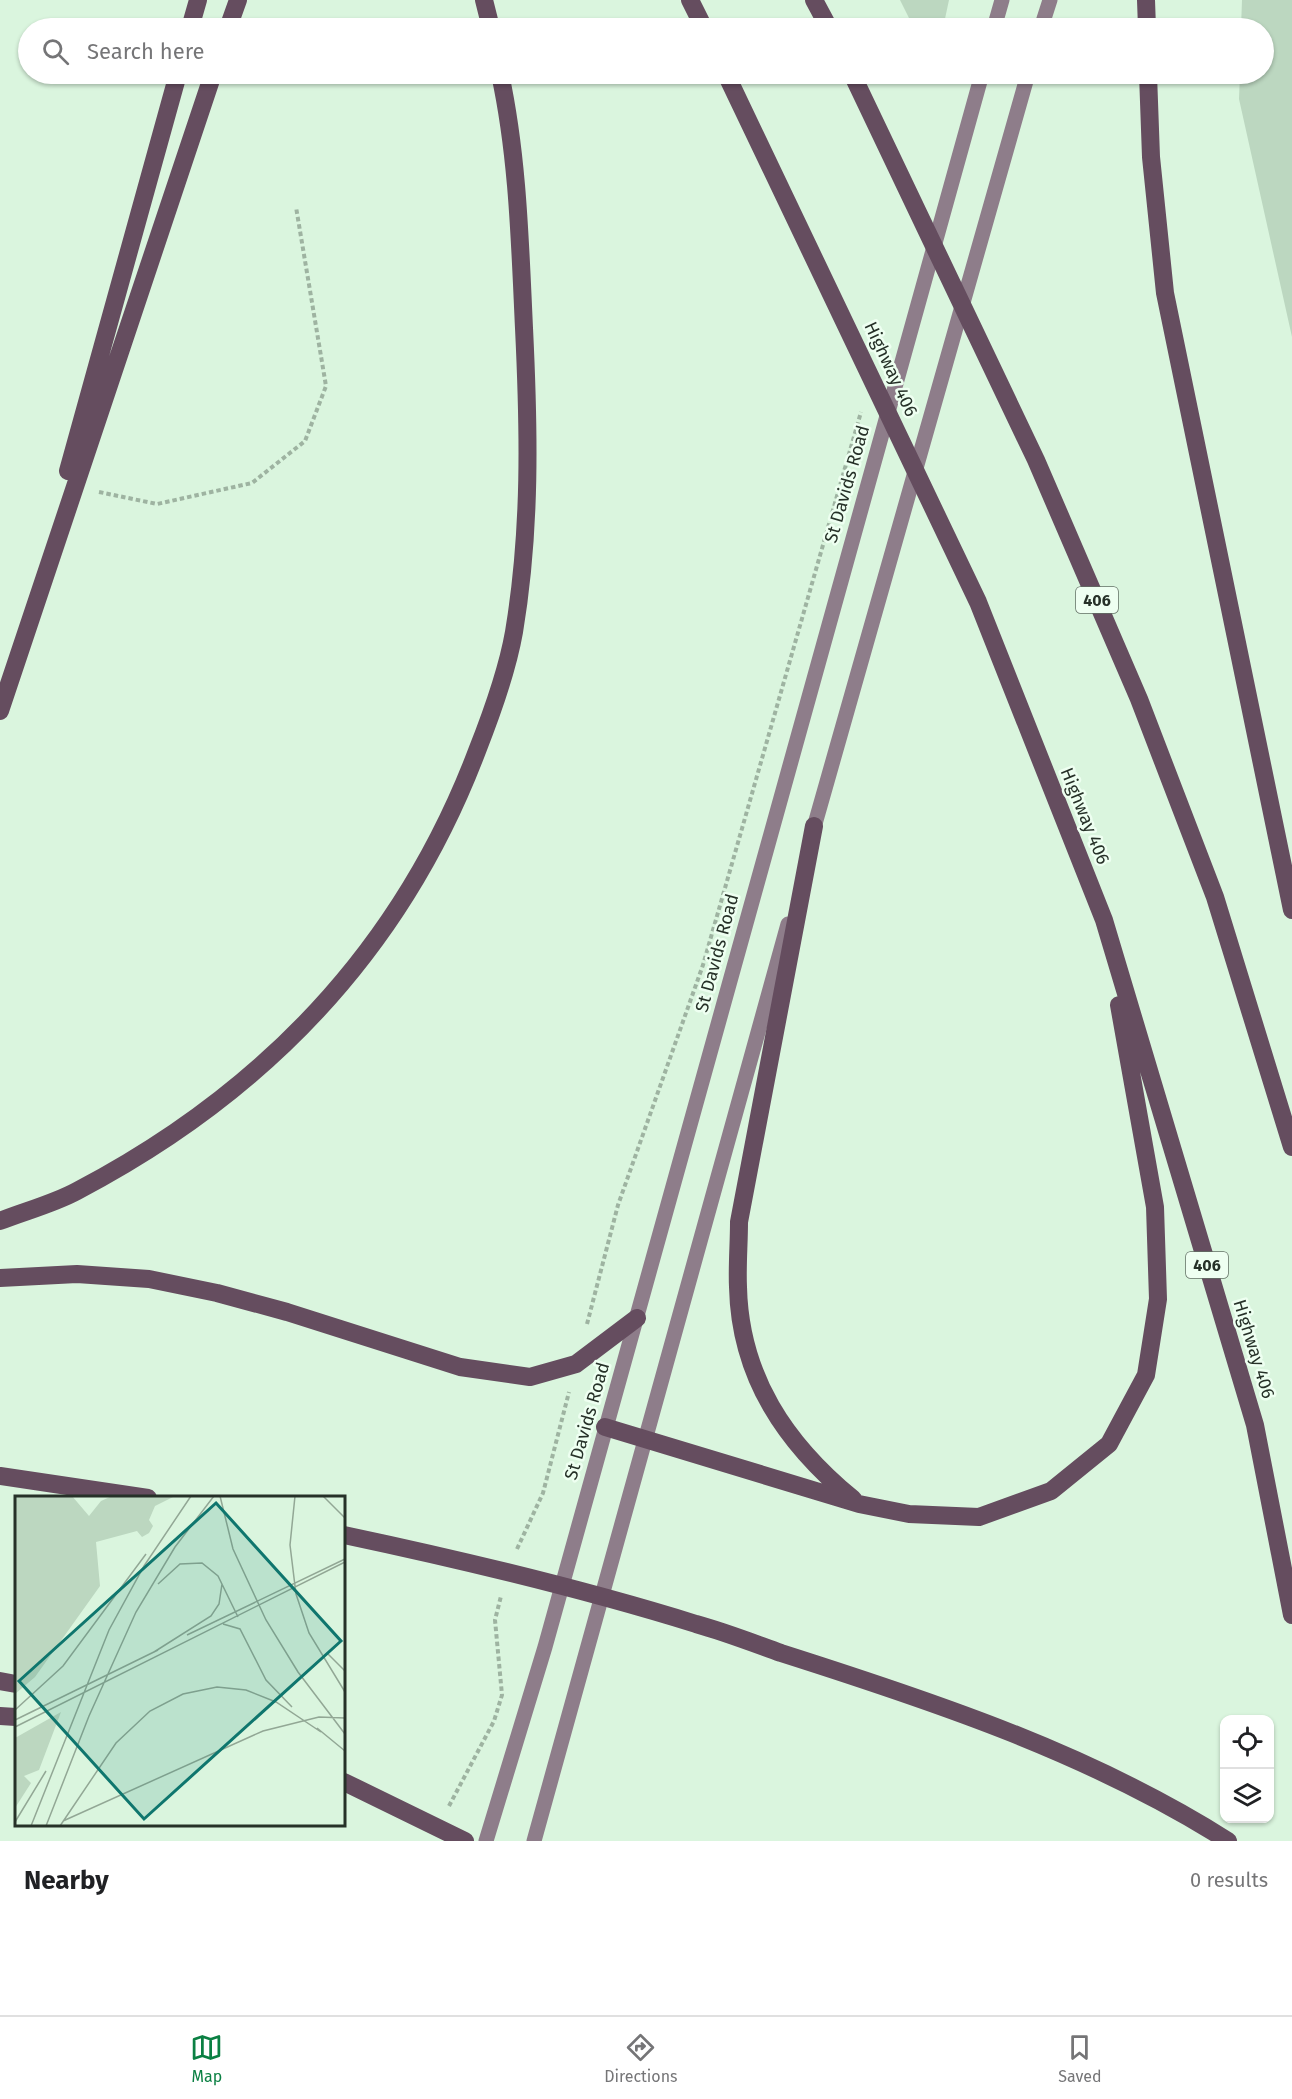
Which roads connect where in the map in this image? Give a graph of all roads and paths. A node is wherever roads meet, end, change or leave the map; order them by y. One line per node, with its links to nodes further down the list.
1 (198, 0): 10 (highway)
2 (238, 0): 11 (highway)
3 (484, 0): 12 (highway)
4 (690, 0): 13 (highway)
5 (814, 0): 14 (highway)
6 (821, 0): 15 (highway)
7 (1002, 0): 16 (main road)
8 (1050, 0): 17 (main road)
9 (1146, 0): 18 (highway)
10 (193, 18)
11 (232, 18)
12 (488, 18)
13 (699, 18)
14 (825, 18)
15 (827, 18)
16 (997, 18)
17 (1044, 18)
18 (1147, 18)
19 (175, 84): 30 (highway)
20 (210, 84): 28 (highway)
21 (501, 84): 36 (highway)
22 (731, 84): 34 (highway, Highway 406 / 406)
23 (857, 84): 35 (highway, 406)
24 (979, 84): 38 (main road, St Davids Road)
25 (1025, 84): 32 (main road)
26 (1148, 84): 33 (highway)
27 (296, 207): 28 (path)
28 (75, 487): 30 (highway)
29 (826, 529): 39 (path)
30 (14, 669): 31 (highway)
31 (0, 711)
32 (814, 826): 41 (main road); 44 (highway)
33 (1292, 910)
34 (1104, 920): 44 (highway); 48 (highway, Highway 406 / 406)
35 (1292, 1147)
36 (0, 1221)
37 (0, 1278): 39 (highway)
38 (636, 1318): 39 (highway); 40 (main road, St Davids Road)
39 (576, 1364): 46 (path)
40 (605, 1427): 41 (highway); 58 (main road, St Davids Road)
41 (646, 1440): 44 (highway); 59 (main road)
42 (0, 1476): 43 (highway)
43 (141, 1496)
44 (859, 1504)
45 (345, 1535): 60 (highway)
46 (514, 1555)
47 (504, 1587): 56 (path)
48 (1292, 1615)
49 (0, 1681): 50 (highway)
50 (15, 1684)
51 (0, 1716): 52 (highway)
52 (15, 1717)
53 (345, 1782): 55 (highway)
54 (345, 1788): 55 (highway)
55 (386, 1800): 57 (highway)
56 (446, 1811)
57 (465, 1841)
58 (486, 1841)
59 (534, 1841)
60 (1228, 1841)

